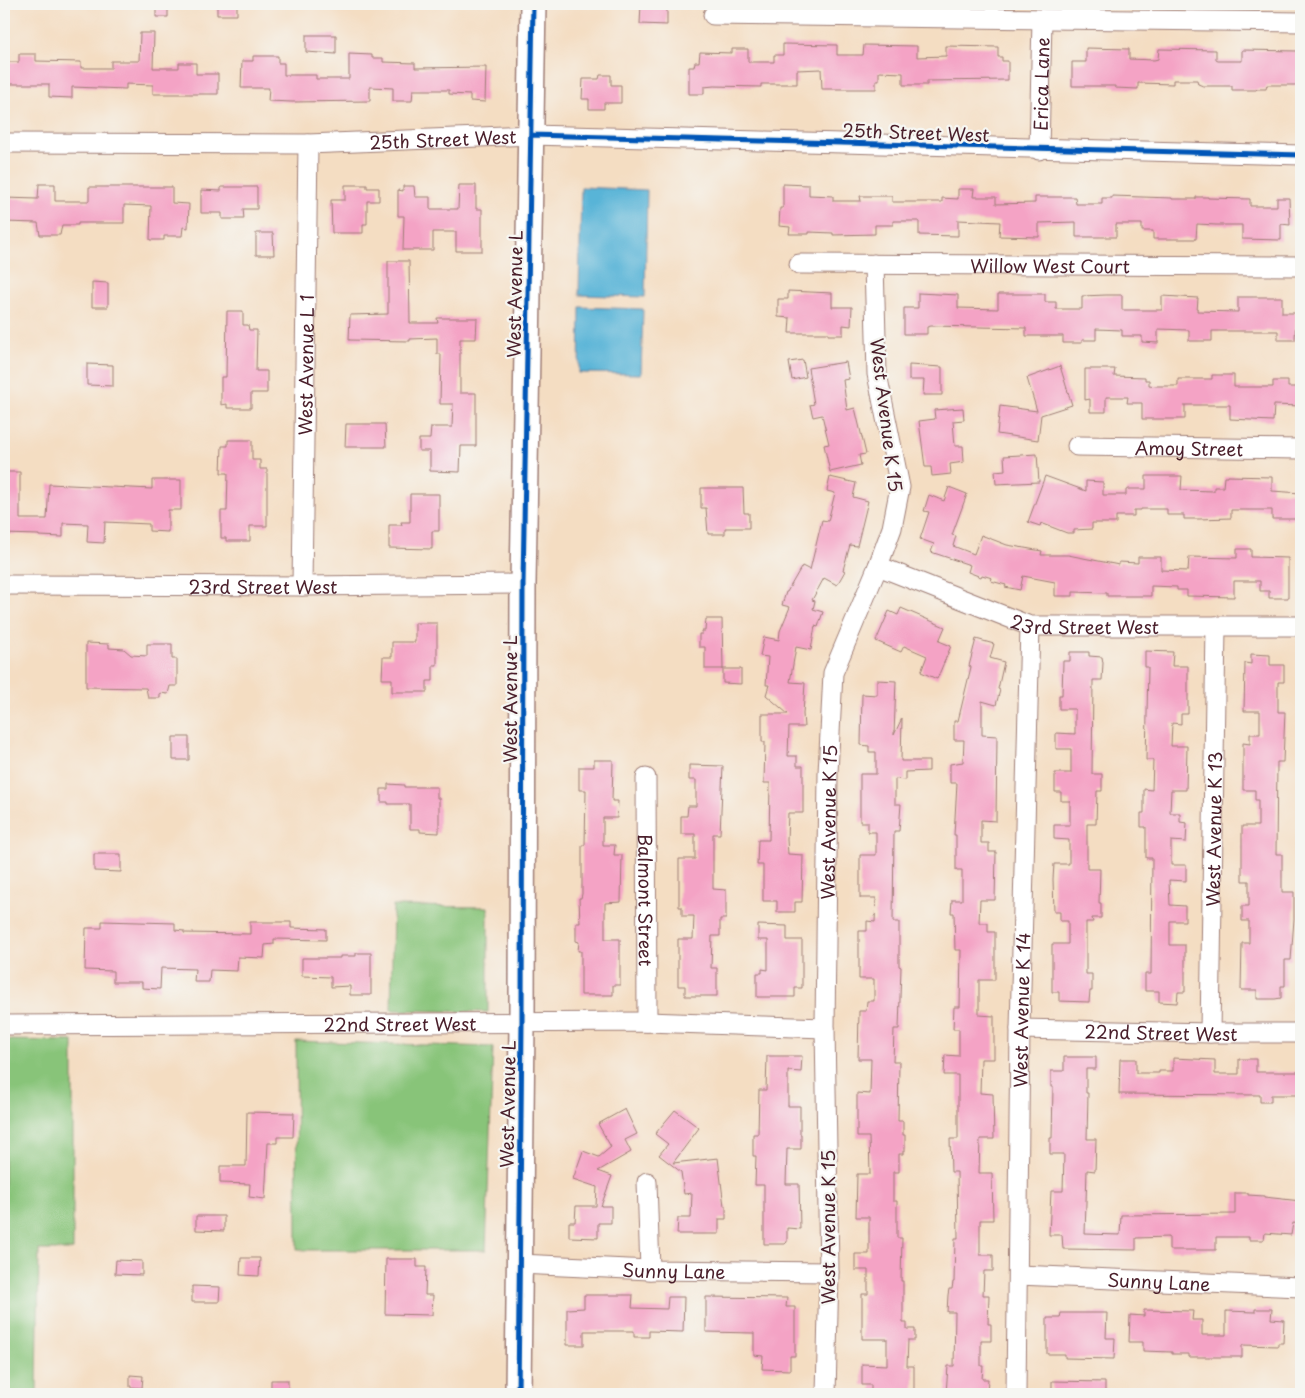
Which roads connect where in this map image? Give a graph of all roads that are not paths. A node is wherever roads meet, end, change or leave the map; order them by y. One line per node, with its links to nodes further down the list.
1 (533, 4): 5 (main road, West Avenue L)
2 (714, 15): 3 (street)
3 (1042, 19): 4 (street); 8 (street, Erica Lane)
4 (1301, 22)
5 (531, 135): 7 (street, 25th Street West); 8 (street, 25th Street West); 16 (main road, West Avenue L)
6 (4, 143): 7 (street, 25th Street West)
7 (308, 144): 18 (street, West Avenue L 1)
8 (1039, 150): 9 (street, 25th Street West)
9 (1301, 155)
10 (799, 264): 11 (street, Willow West Court)
11 (874, 264): 12 (street, Willow West Court); 15 (street, West Avenue K 15)
12 (1301, 266)
13 (1077, 446): 14 (street, Amoy Street)
14 (1301, 449)
15 (878, 566): 19 (street, 23rd Street West); 26 (street, West Avenue K 15)
16 (523, 584): 18 (street, 23rd Street West); 24 (main road, West Avenue L)
17 (4, 585): 18 (street, 23rd Street West)
18 (302, 586)
19 (1030, 626): 20 (street, 23rd Street West); 27 (street, West Avenue K 14)
20 (1216, 626): 21 (street, 23rd Street West); 28 (street, West Avenue K 13)
21 (1301, 626)
22 (646, 778): 23 (street, Balmont Street)
23 (647, 1022): 24 (street, 22nd Street West); 26 (street, 22nd Street West)
24 (522, 1024): 25 (street, 22nd Street West); 31 (main road, West Avenue L)
25 (4, 1025)
26 (825, 1028): 33 (street, West Avenue K 15)
27 (1020, 1029): 28 (street, 22nd Street West); 34 (street, West Avenue K 14)
28 (1210, 1033): 29 (street, 22nd Street West)
29 (1301, 1033)
30 (647, 1182): 32 (street)
31 (519, 1264): 32 (street, Sunny Lane); 36 (main road, West Avenue L)
32 (650, 1270): 33 (street, Sunny Lane)
33 (829, 1272): 37 (street, West Avenue K 15)
34 (1018, 1275): 35 (street, Sunny Lane); 38 (street, West Avenue K 14)
35 (1301, 1288)
36 (518, 1394)
37 (826, 1394)
38 (1016, 1394)

